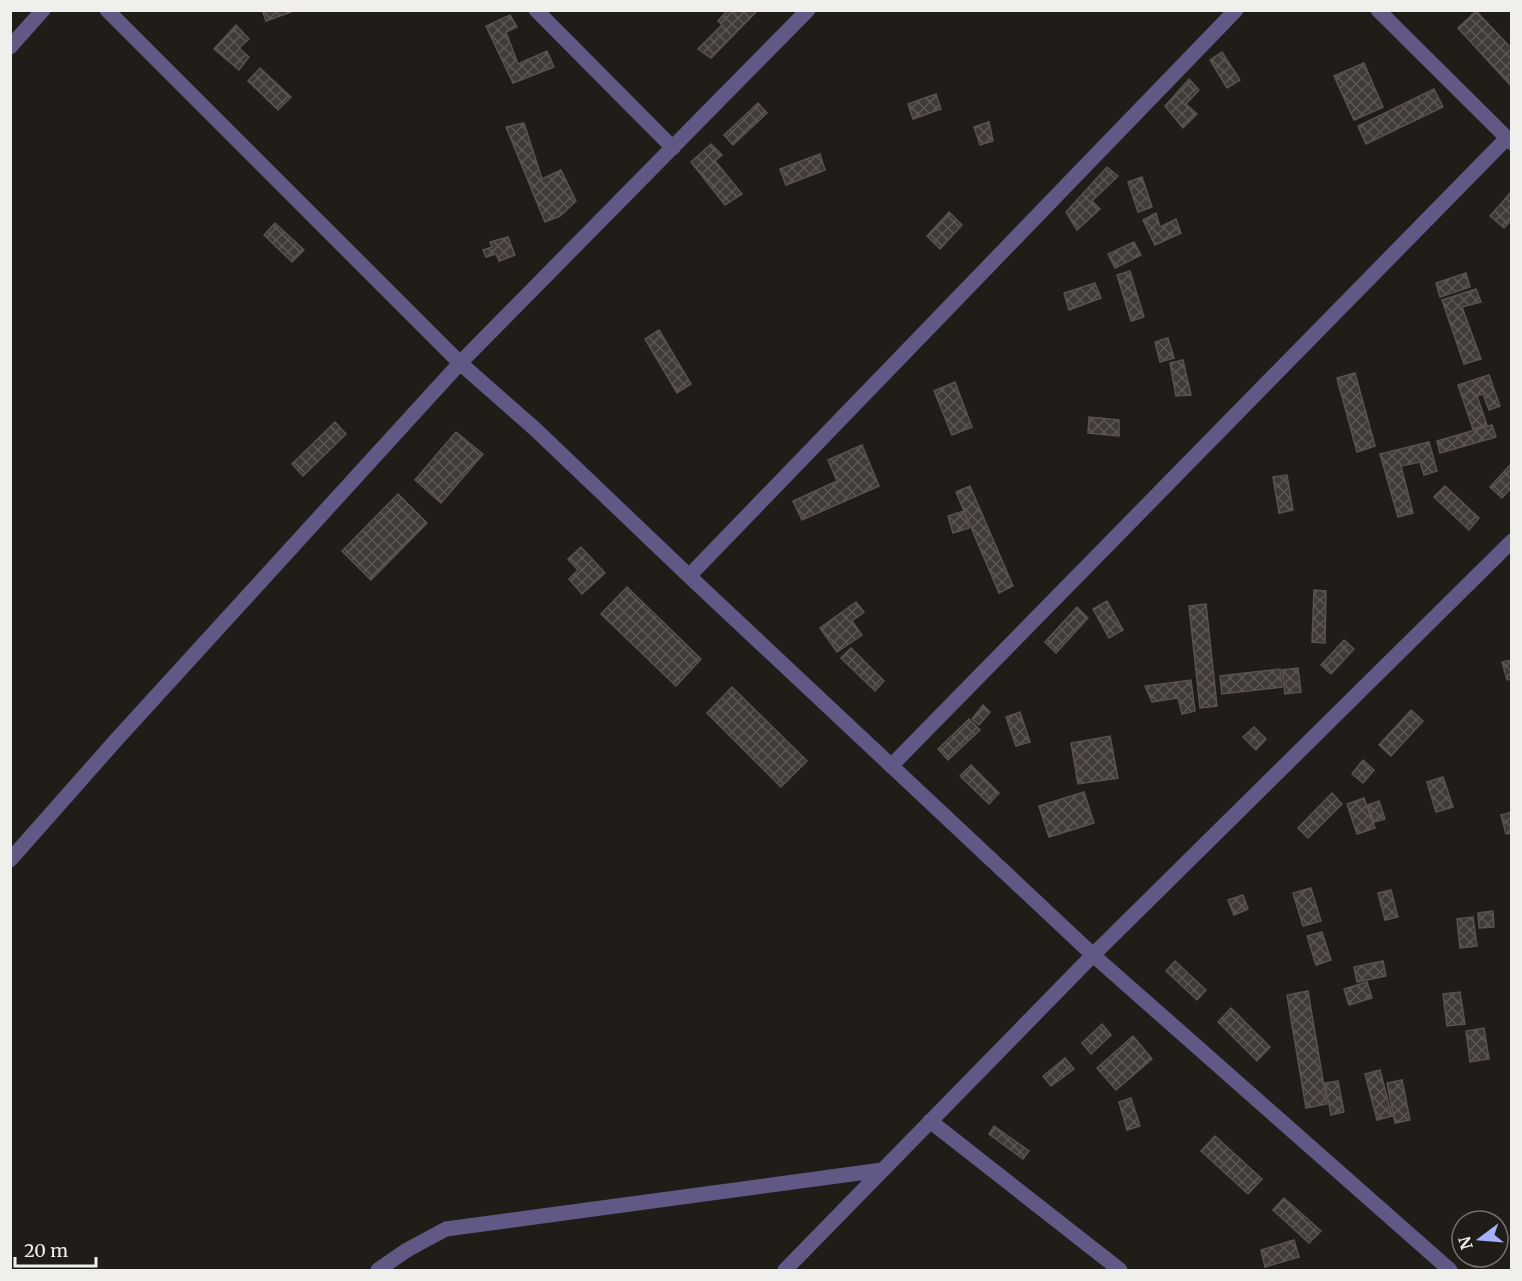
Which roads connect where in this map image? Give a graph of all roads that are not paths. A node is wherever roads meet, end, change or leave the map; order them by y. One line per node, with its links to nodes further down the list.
1 (43, 10): 7 (street)
2 (107, 10): 10 (street)
3 (536, 10): 9 (street)
4 (808, 10): 9 (street)
5 (1236, 10): 12 (street)
6 (1378, 10): 8 (street)
7 (10, 47)
8 (1509, 140): 13 (street)
9 (674, 148): 10 (street)
10 (460, 363): 12 (street); 14 (street)
11 (1512, 541): 15 (street)
12 (689, 576): 13 (street)
13 (891, 766): 15 (street)
14 (10, 860)
15 (1093, 955): 16 (street); 21 (street)
16 (930, 1121): 17 (street); 20 (street)
17 (882, 1170): 18 (street); 19 (street)
18 (378, 1270)
19 (785, 1270)
20 (1119, 1270)
21 (1450, 1270)

